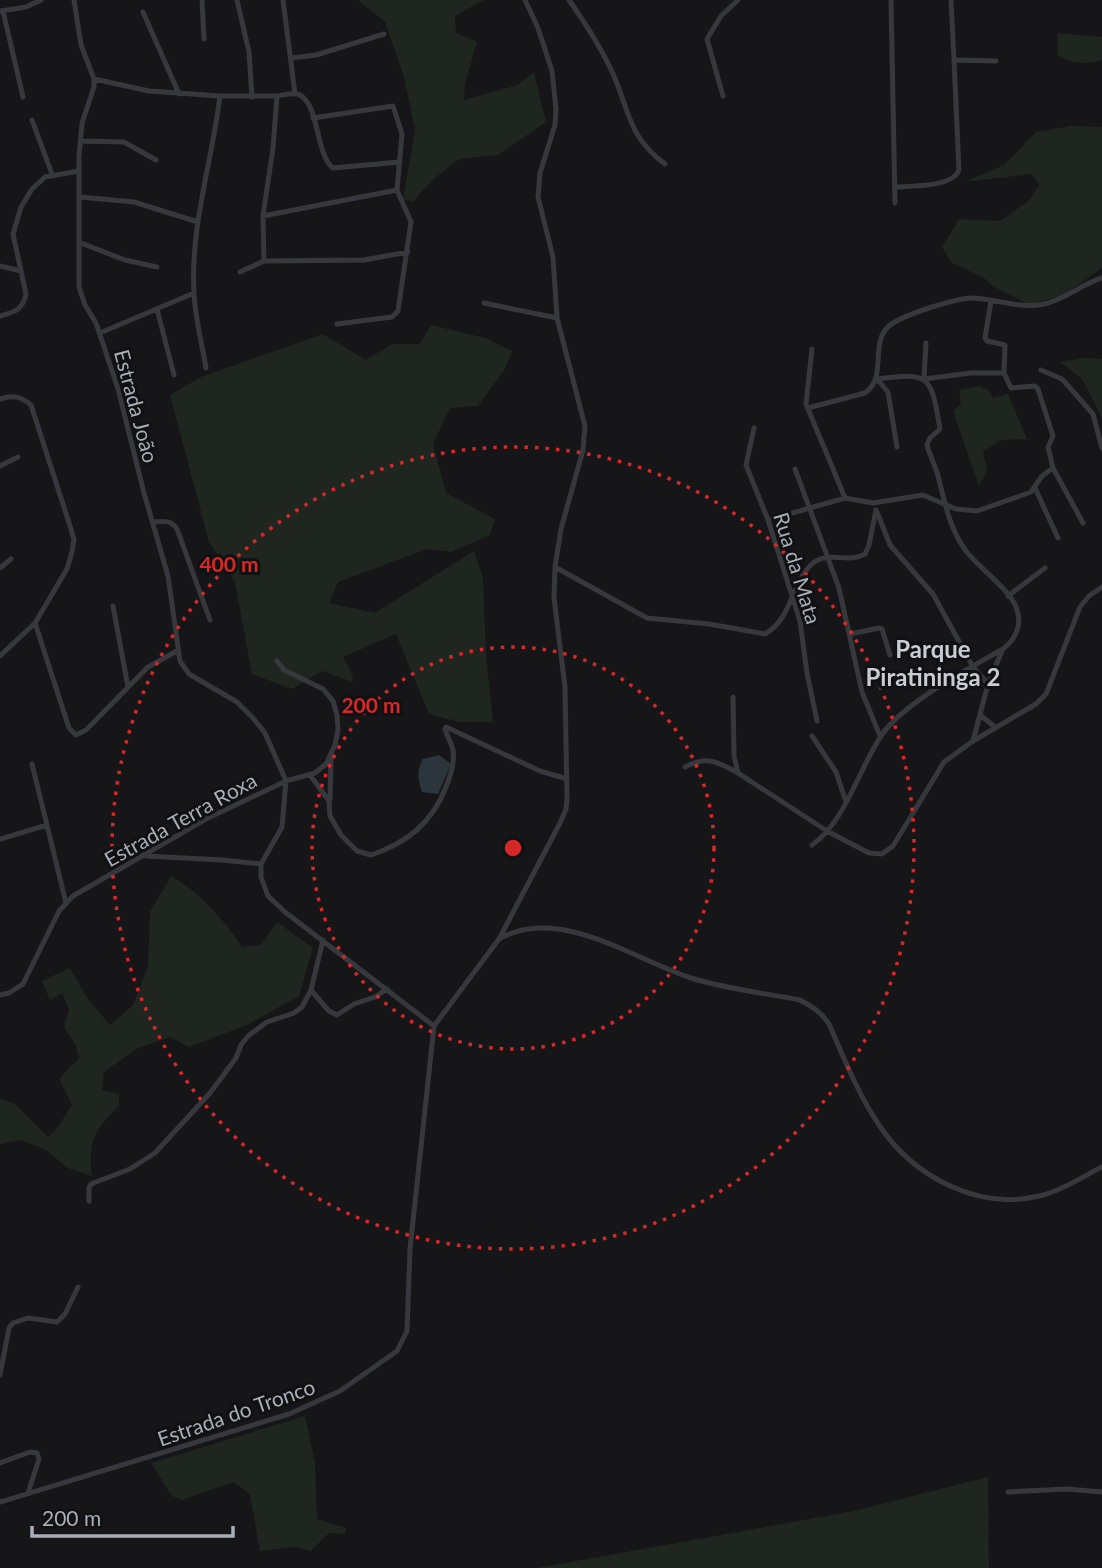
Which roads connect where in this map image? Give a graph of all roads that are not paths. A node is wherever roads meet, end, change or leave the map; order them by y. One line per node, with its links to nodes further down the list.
1 (41, 0): 11 (street)
2 (74, 0): 18 (street)
3 (202, 0): 14 (street)
4 (237, 0): 25 (street)
5 (283, 0): 15 (street)
6 (525, 0): 53 (street)
7 (569, 0): 31 (street)
8 (738, 0): 23 (street)
9 (891, 0): 34 (street)
10 (951, 0): 16 (street)
11 (2, 11): 24 (street)
12 (143, 12): 19 (street)
13 (384, 34): 15 (street)
14 (204, 39)
15 (292, 58): 20 (street)
16 (954, 60): 17 (street); 34 (street)
17 (996, 61)
18 (94, 79): 19 (street); 28 (street, Estrada João)
19 (178, 94): 21 (street)
20 (295, 94): 22 (street); 26 (street)
21 (220, 96): 25 (street); 39 (street)
22 (277, 96): 25 (street); 38 (street)
23 (723, 96)
24 (23, 97)
25 (252, 97)
26 (313, 118): 30 (street); 30 (street)
27 (32, 120): 33 (street)
28 (81, 141): 29 (street); 32 (street, Estrada João)
29 (156, 160)
30 (400, 162): 35 (street)
31 (665, 164)
32 (79, 171): 33 (street); 36 (street, Estrada João)
33 (52, 174): 45 (street)
34 (895, 187): 37 (street)
35 (397, 190): 38 (street); 41 (street)
36 (80, 198): 39 (street); 40 (street, Estrada João)
37 (895, 203)
38 (263, 216): 42 (street)
39 (198, 222): 48 (street)
40 (80, 243): 44 (street); 55 (street, Estrada João)
41 (408, 252): 42 (street); 54 (street)
42 (264, 261): 46 (street)
43 (0, 266): 45 (street)
44 (157, 267)
45 (21, 271): 52 (street)
46 (240, 272)
47 (1102, 278): 49 (street)
48 (194, 293): 51 (street); 58 (street)
49 (991, 301): 60 (street); 62 (street)
50 (484, 303): 53 (street)
51 (157, 309): 55 (street); 61 (street)
52 (0, 316)
53 (557, 318): 85 (street)
54 (337, 324)
55 (100, 333): 80 (street, Estrada João)
56 (926, 343): 63 (street)
57 (812, 349): 65 (street)
58 (206, 368)
59 (1041, 370): 68 (street)
60 (1004, 373): 63 (street); 71 (street)
61 (174, 375)
62 (877, 379): 63 (street); 65 (street); 67 (street)
63 (924, 379): 76 (street)
64 (0, 399): 93 (street)
65 (808, 408): 74 (street)
66 (754, 428): 79 (street, Rua da Mata)
67 (897, 447)
68 (1102, 449)
69 (18, 457): 70 (street)
70 (0, 466)
71 (1053, 468): 73 (street); 81 (street)
72 (795, 469): 77 (street)
73 (1035, 488): 76 (street); 82 (street)
74 (845, 498): 75 (street); 77 (street)
75 (873, 503): 76 (street); 78 (street)
76 (943, 503): 89 (street)
77 (810, 509): 79 (street); 83 (street)
78 (876, 510): 83 (street); 100 (street)
79 (768, 520): 90 (street, Rua da Mata)
80 (153, 522): 92 (street); 96 (street, Estrada João)
81 (1083, 523)
82 (1058, 538)
83 (829, 557): 90 (street); 94 (street)
84 (11, 559): 86 (street)
85 (555, 567): 90 (street); 115 (street)
86 (0, 568)
87 (1045, 568): 89 (street)
88 (1102, 587): 106 (street)
89 (1008, 596): 95 (street)
90 (793, 598): 105 (street, Rua da Mata)
91 (113, 606): 102 (street)
92 (210, 620)
93 (36, 623): 98 (street); 102 (street)
94 (850, 634): 97 (street); 108 (street)
95 (1003, 649): 100 (street); 101 (street)
96 (177, 651): 102 (street); 116 (street)
97 (890, 655)
98 (0, 656)
99 (277, 662): 110 (street)
100 (973, 667): 101 (street); 108 (street)
101 (988, 684): 104 (street)
102 (128, 687)
103 (733, 697): 113 (street)
104 (980, 715): 106 (street); 109 (street)
105 (817, 721)
106 (995, 727): 109 (street)
107 (812, 736): 118 (street)
108 (880, 736): 118 (street)
109 (973, 741): 120 (street)
110 (331, 757): 114 (street); 117 (street)
111 (32, 764): 119 (street)
112 (685, 767): 113 (street)
113 (738, 774): 120 (street)
114 (310, 775): 116 (street); 117 (street)
115 (567, 779): 117 (street); 126 (street)
116 (286, 781): 123 (street, Estrada Terra Roxa); 124 (street, Estrada Terra Roxa)
117 (330, 801)
118 (846, 802): 120 (street)
119 (47, 824): 121 (street); 125 (street)
120 (827, 831): 122 (street)
121 (0, 839)
122 (812, 845)
123 (143, 856): 124 (street); 125 (street, Estrada Terra Roxa)
124 (261, 864): 127 (street)
125 (66, 903): 130 (street, Estrada Terra Roxa)
126 (499, 939): 131 (street); 132 (street)
127 (323, 940): 128 (street); 129 (street)
128 (387, 989): 129 (street); 131 (street)
129 (311, 990): 133 (street)
130 (0, 995)
131 (434, 1026): 139 (street, Estrada do Tronco)
132 (1102, 1167)
133 (89, 1201)
134 (78, 1286): 135 (street)
135 (0, 1375)
136 (0, 1463): 139 (street)
137 (1008, 1492): 138 (street)
138 (1102, 1492)
139 (28, 1493): 140 (street, Estrada do Tronco)
140 (0, 1502)

